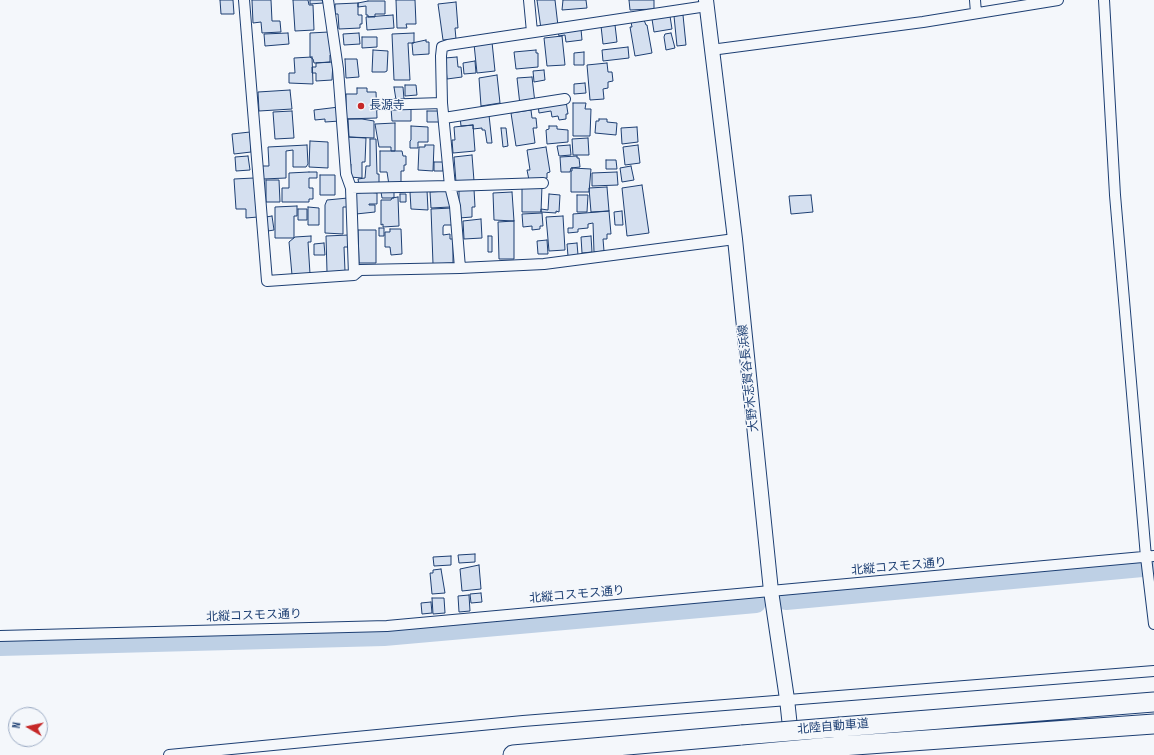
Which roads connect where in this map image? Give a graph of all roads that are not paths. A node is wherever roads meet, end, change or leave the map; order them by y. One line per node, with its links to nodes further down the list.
1 (244, 0): 20 (street)
2 (328, 0): 17 (street)
3 (529, 0): 9 (street)
4 (975, 0): 8 (street)
5 (1058, 0): 8 (street)
6 (1104, 0): 21 (street)
7 (706, 3): 9 (street); 10 (main road, 大野木志賀谷長浜線)
8 (976, 13): 10 (street)
9 (532, 32): 12 (street)
10 (711, 50): 18 (main road, 大野木志賀谷長浜線)
11 (565, 99): 14 (street)
12 (442, 103): 13 (street); 14 (street)
13 (378, 105)
14 (444, 118): 16 (street)
15 (544, 183): 16 (street)
16 (450, 186): 17 (street); 19 (street)
17 (351, 188): 20 (street)
18 (735, 239): 19 (street); 22 (main road, 大野木志賀谷長浜線)
19 (460, 268): 20 (street)
20 (354, 275)
21 (1149, 561): 22 (street, 北縦コスモス通り); 23 (street)
22 (771, 591): 24 (street, 北縦コスモス通り); 26 (main road, 大野木志賀谷長浜線)
23 (1154, 624)
24 (0, 636)
25 (1154, 671): 26 (street)
26 (787, 699): 29 (street); 32 (main road, 大野木志賀谷長浜線)
27 (1154, 702): 30 (highway, 北陸自動車道, bridge)
28 (1154, 724): 31 (highway, 北陸自動車道, bridge)
29 (169, 755)
30 (513, 755)
31 (742, 755)
32 (793, 755)

